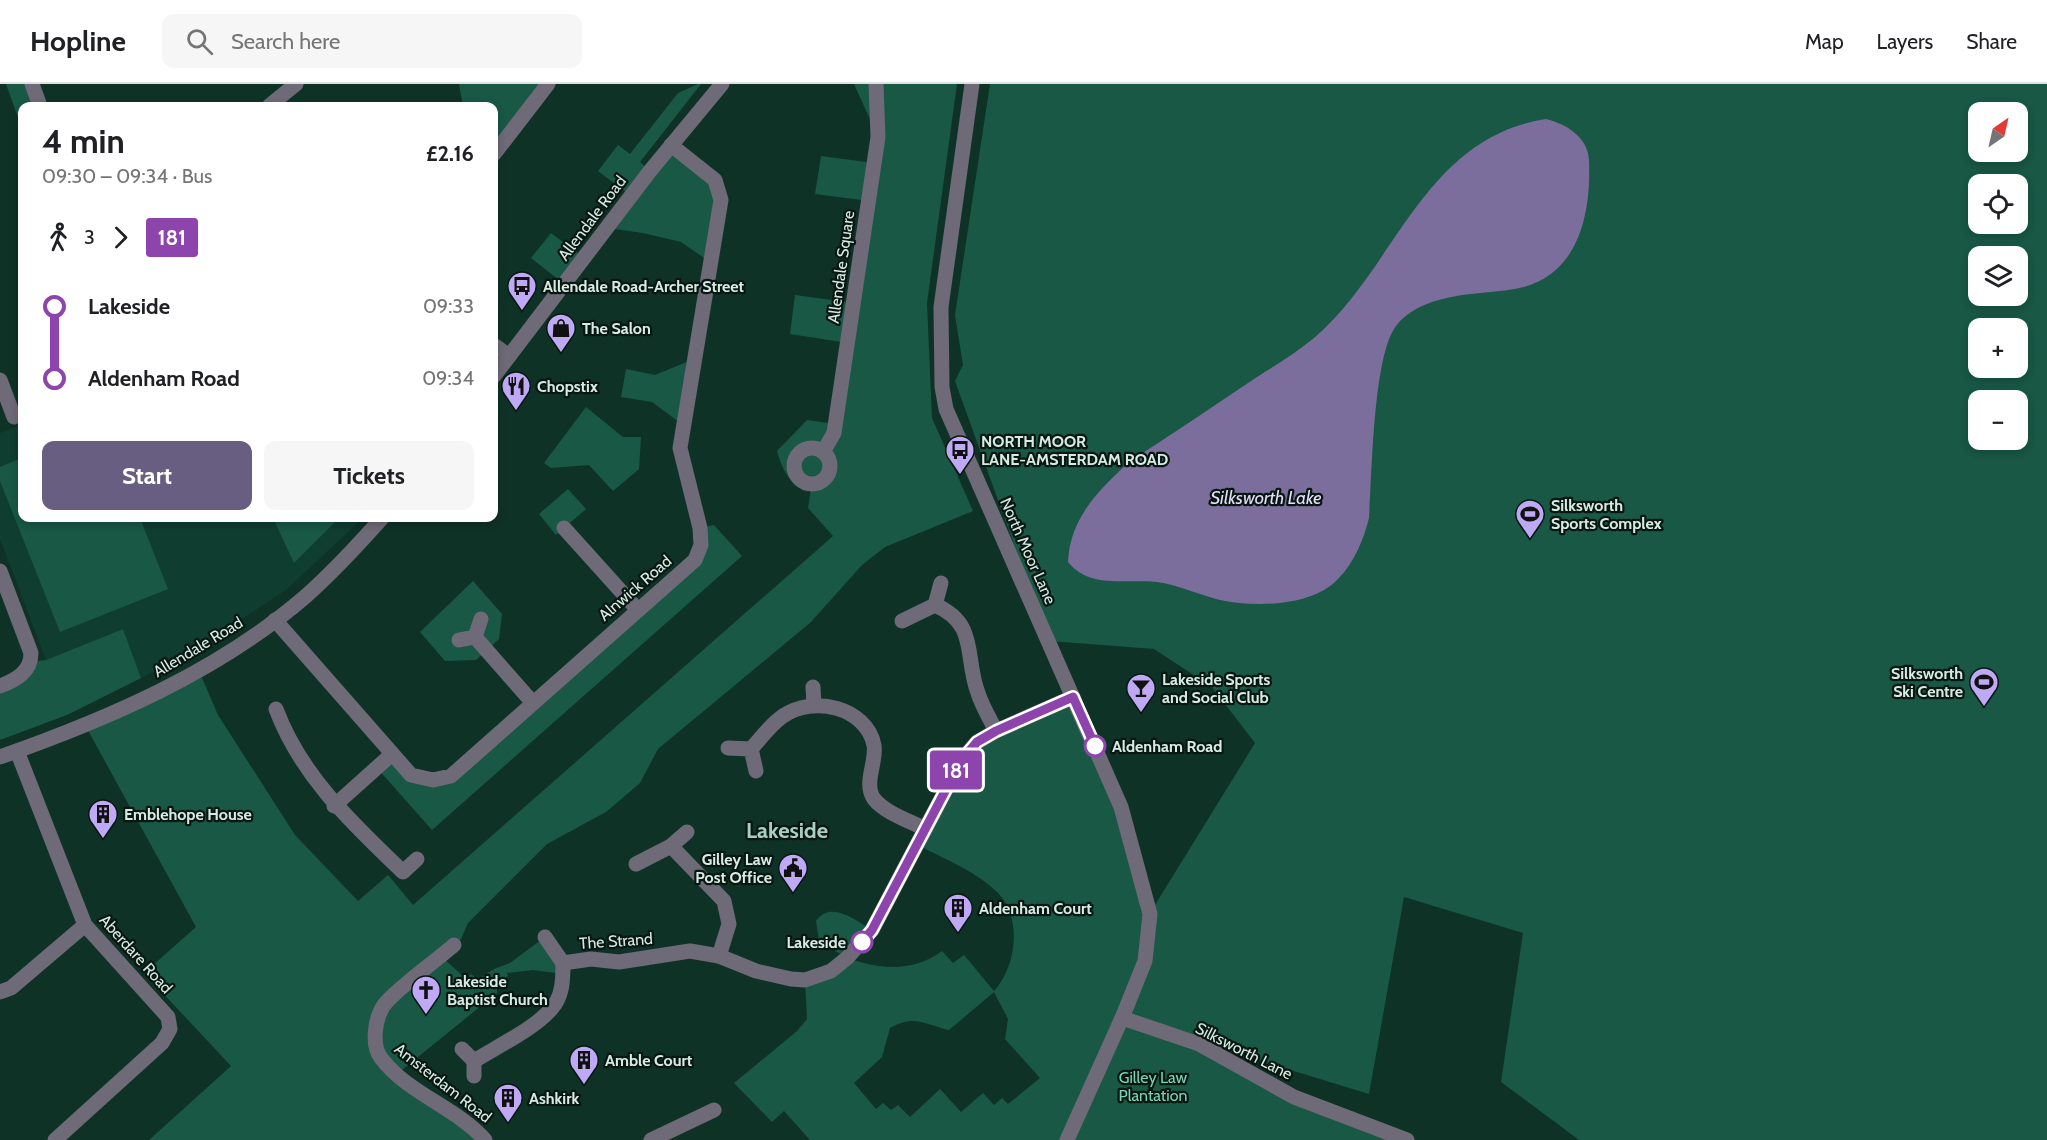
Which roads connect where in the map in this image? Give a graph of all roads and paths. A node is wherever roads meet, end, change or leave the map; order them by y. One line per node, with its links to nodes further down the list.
1 (32, 84): 7 (street)
2 (296, 84): 8 (street)
3 (548, 84): 10 (street)
4 (876, 84): 16 (street, Allendale Square)
5 (972, 84): 30 (street, North Moor Lane)
6 (714, 87): 9 (street, Allendale Road)
7 (39, 102)
8 (274, 102)
9 (671, 145): 12 (street, Allendale Road); 22 (street, Alnwick Road)
10 (498, 149)
11 (498, 348): 12 (street)
12 (509, 356): 13 (street, Allendale Road)
13 (498, 371)
14 (0, 380): 15 (street)
15 (12, 417)
16 (823, 452)
17 (378, 522): 24 (street, Allendale Road)
18 (564, 528): 22 (street)
19 (0, 571): 28 (street)
20 (941, 583): 21 (street)
21 (935, 605): 25 (street); 34 (street)
22 (637, 609): 31 (street, Alnwick Road)
23 (482, 619): 26 (street)
24 (276, 620): 37 (street, Allendale Road); 38 (street, Alnwick Road)
25 (902, 621)
26 (475, 637): 27 (street); 31 (street)
27 (459, 640)
28 (0, 686)
29 (813, 687): 32 (street)
30 (1073, 697): 34 (street); 53 (street, North Moor Lane)
31 (533, 703): 38 (street, Alnwick Road)
32 (814, 705): 36 (street); 42 (street)
33 (276, 709): 41 (street)
34 (996, 731): 42 (street)
35 (728, 748): 36 (street)
36 (751, 749): 40 (street)
37 (17, 751): 39 (street, Allendale Road); 47 (street, Aberdare Road)
38 (393, 754): 41 (street)
39 (0, 757)
40 (756, 771)
41 (334, 806): 45 (street)
42 (925, 829): 50 (street, The Strand)
43 (687, 832): 44 (street)
44 (670, 846): 46 (street); 50 (street)
45 (417, 859)
46 (636, 864)
47 (85, 925): 52 (street); 56 (street, Aberdare Road)
48 (545, 937): 51 (street)
49 (454, 945): 57 (street, Amsterdam Road)
50 (719, 956): 51 (street, The Strand)
51 (563, 963): 54 (street, The Strand)
52 (0, 992)
53 (1122, 1018): 59 (street); 60 (street, Silksworth Lane)
54 (462, 1049)
55 (714, 1110): 58 (street)
56 (55, 1140)
57 (485, 1140)
58 (651, 1140)
59 (1067, 1140)
60 (1407, 1140)

